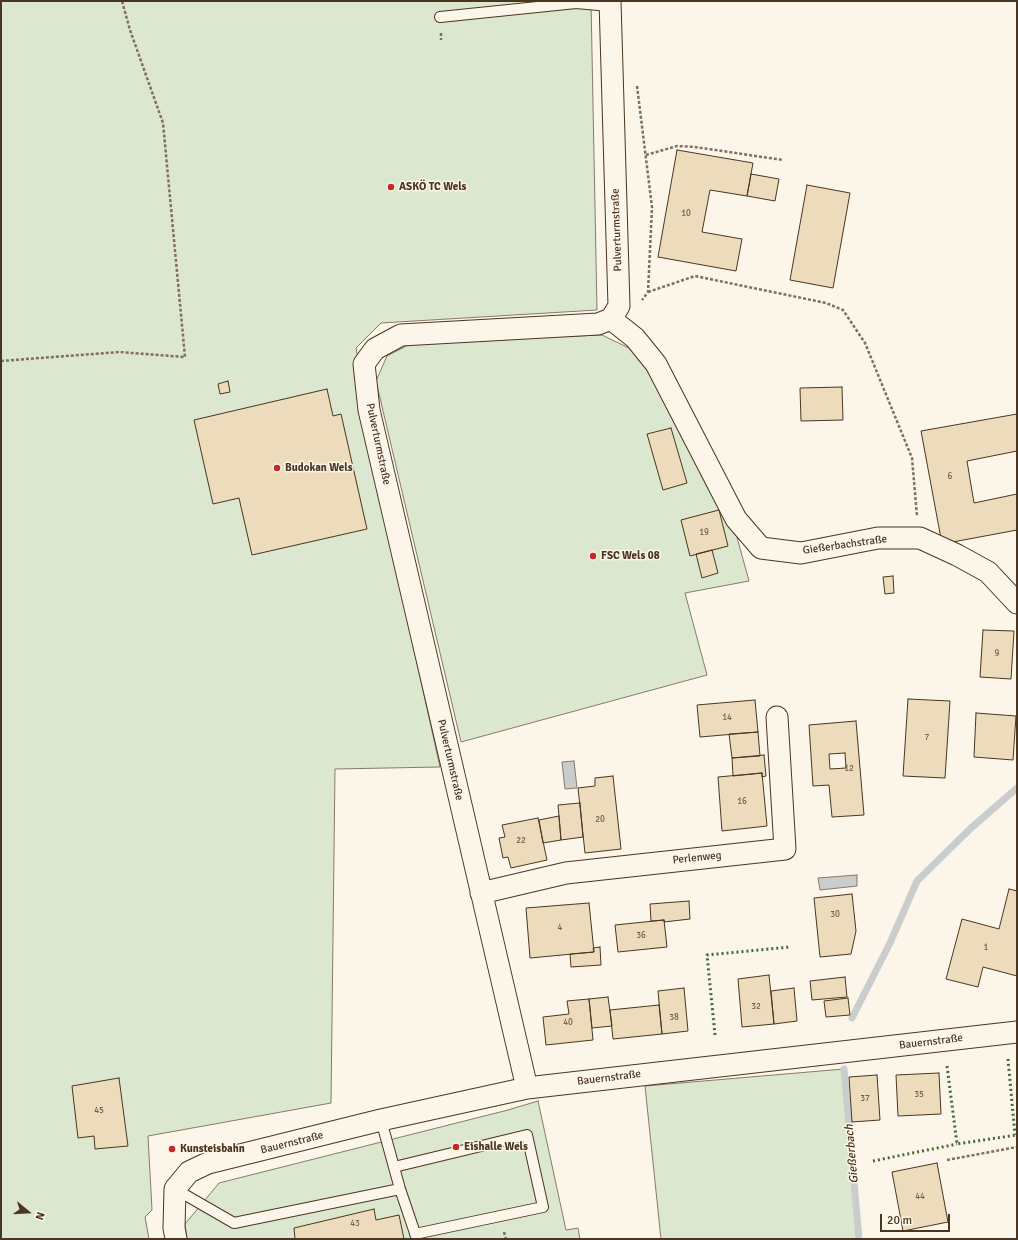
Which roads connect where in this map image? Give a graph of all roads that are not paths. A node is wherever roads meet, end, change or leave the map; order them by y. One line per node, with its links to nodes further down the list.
1 (610, 4): 2 (lane); 3 (street, Pulverturmstraße)
2 (440, 17)
3 (615, 312): 4 (street, Gießerbachstraße); 6 (street, Pulverturmstraße)
4 (1017, 603)
5 (777, 717): 6 (street, Perlenweg)
6 (481, 894): 8 (street, Pulverturmstraße)
7 (1017, 1032): 8 (street, Bauernstraße)
8 (527, 1088): 9 (street, Bauernstraße)
9 (381, 1120): 10 (lane); 12 (street, Bauernstraße)
10 (394, 1167): 11 (lane); 13 (lane)
11 (400, 1188): 12 (lane); 13 (lane)
12 (175, 1189): 14 (street)
13 (416, 1236)
14 (176, 1239)

